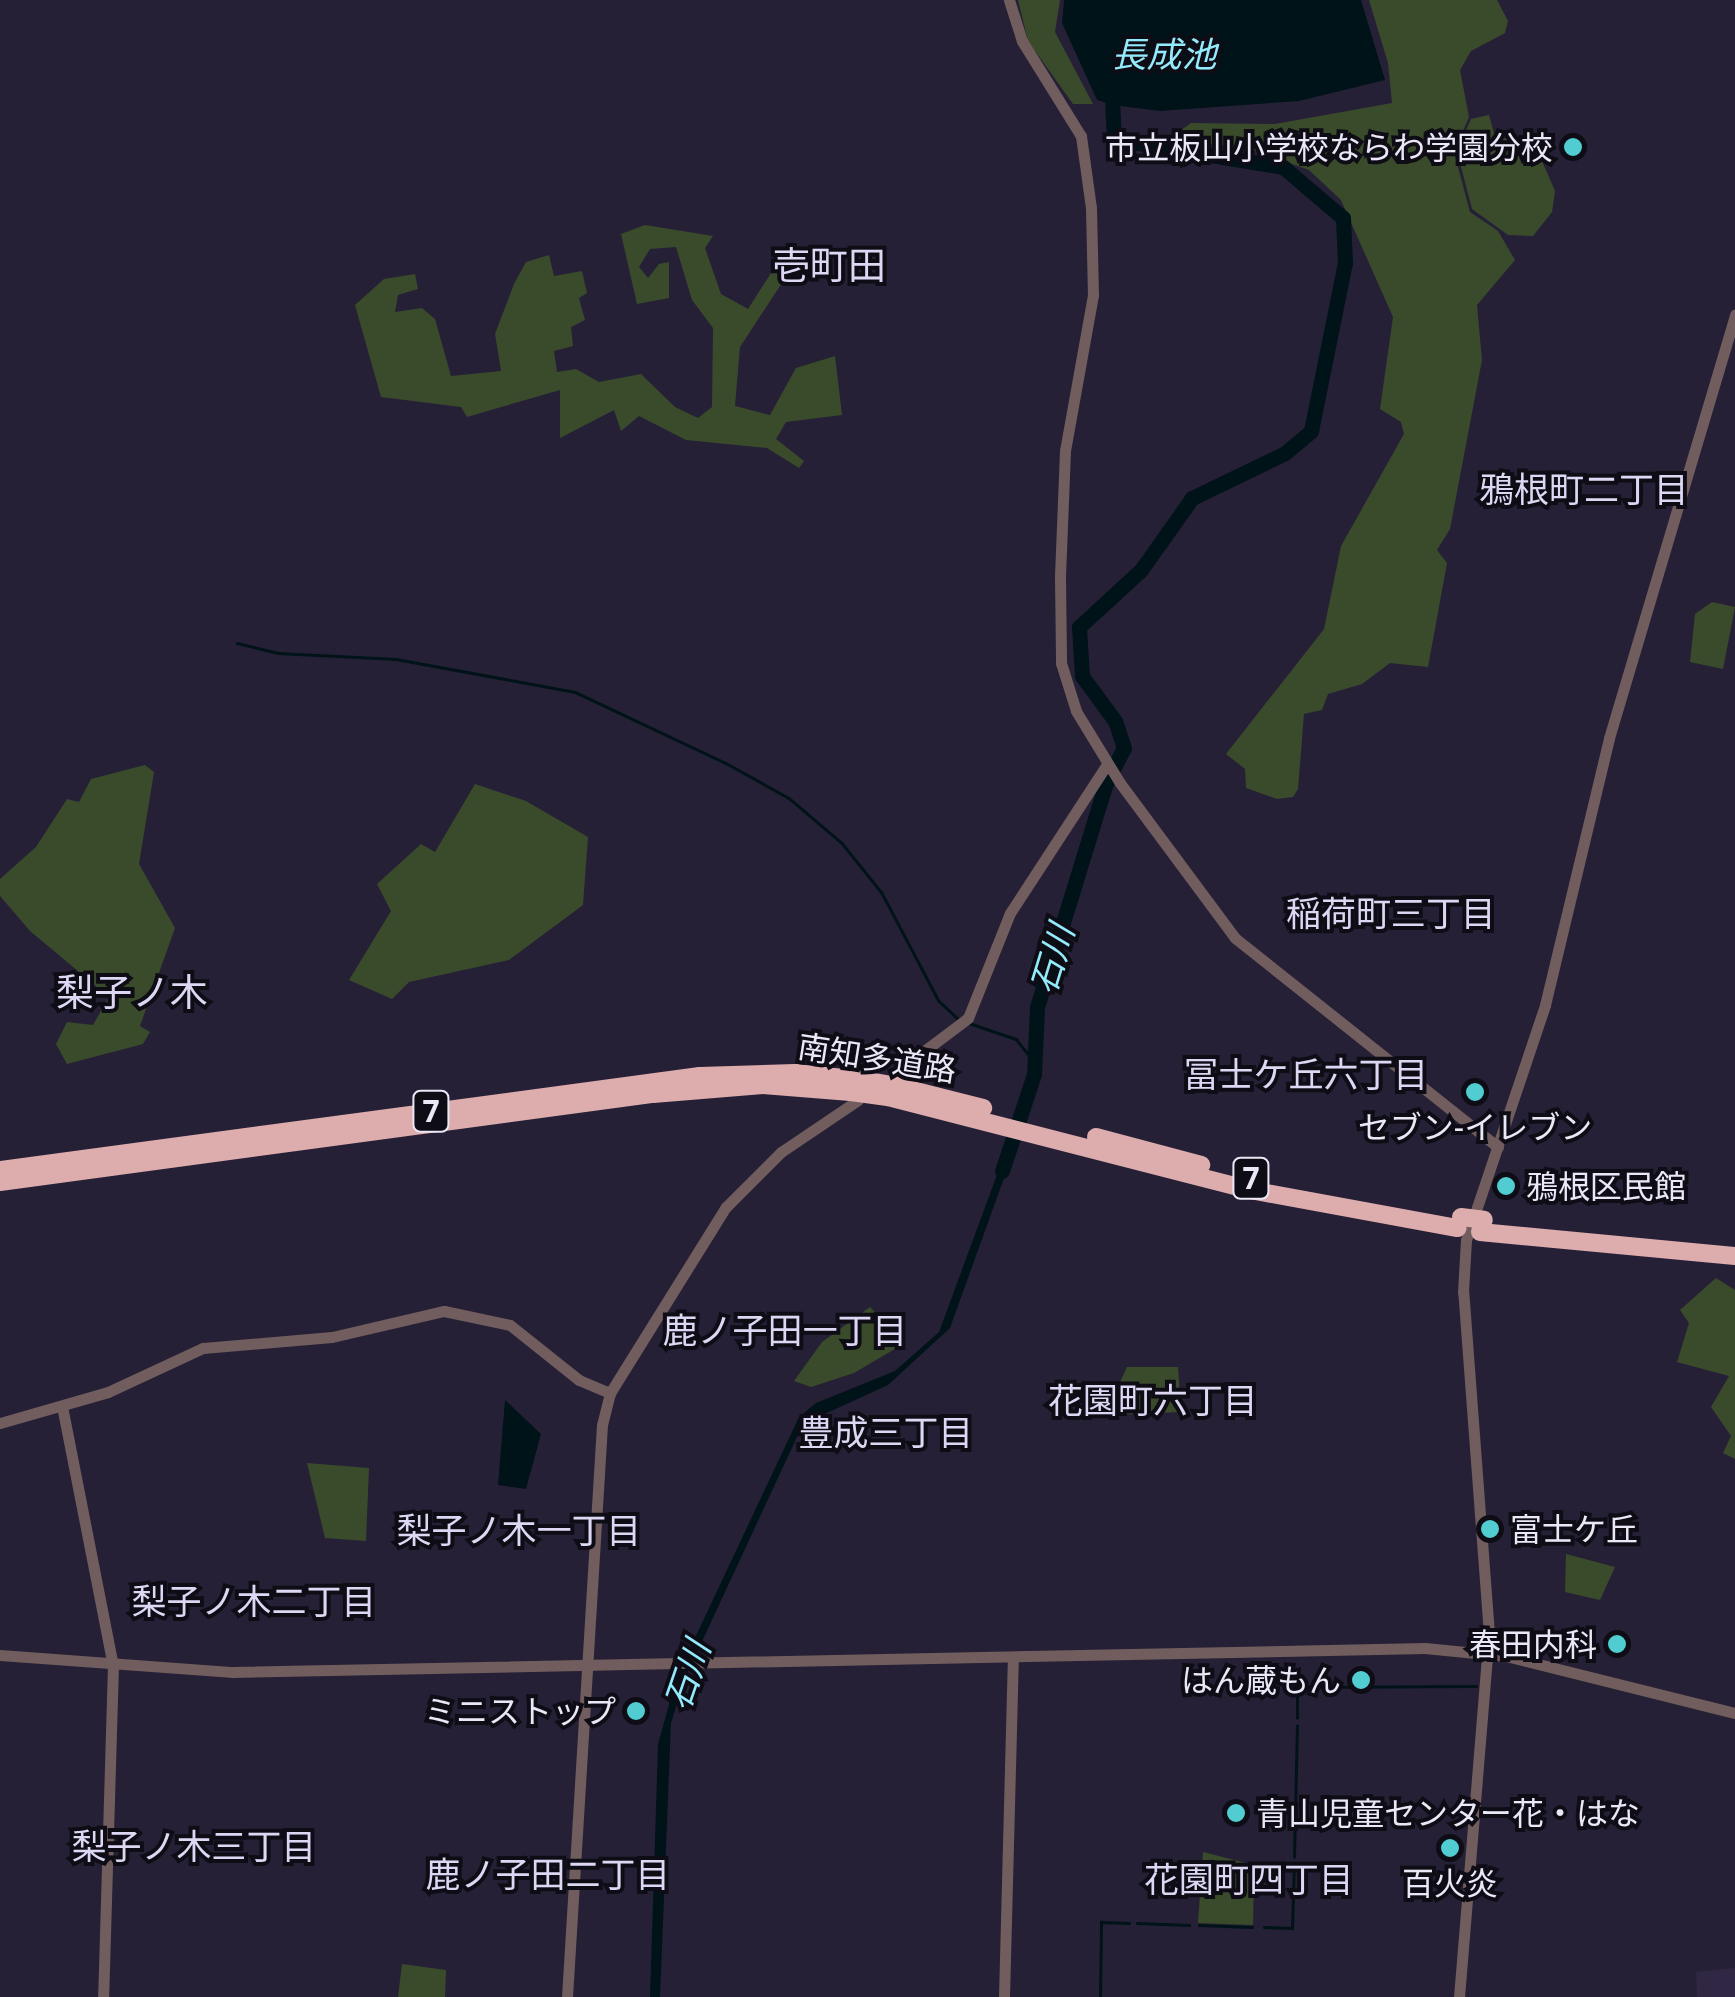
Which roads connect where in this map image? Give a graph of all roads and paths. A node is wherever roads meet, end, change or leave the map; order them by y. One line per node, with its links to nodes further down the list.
1 (1009, 0): 3 (street)
2 (1735, 314): 6 (street)
3 (1107, 764): 4 (street); 6 (street)
4 (893, 1086): 5 (highway, 南知多道路 / 7, bridge); 9 (highway, 南知多道路 / 7, bridge)
5 (857, 1090): 7 (highway, 南知多道路 / 7); 8 (highway, 南知多道路 / 7); 12 (street)
6 (1498, 1146): 15 (street)
7 (0, 1170)
8 (0, 1182)
9 (1482, 1226): 10 (highway, 南知多道路 / 7); 11 (highway, 南知多道路 / 7)
10 (1735, 1245)
11 (1735, 1256)
12 (610, 1393): 13 (street); 19 (street)
13 (62, 1406): 14 (street); 18 (street)
14 (0, 1423)
15 (1488, 1653): 17 (street); 20 (street); 24 (street)
16 (0, 1655): 18 (street)
17 (1014, 1657): 19 (street); 23 (street)
18 (112, 1665): 19 (street); 21 (street)
19 (588, 1665): 22 (street)
20 (1735, 1714)
21 (103, 1997)
22 (566, 1997)
23 (1004, 1997)
24 (1459, 1997)

